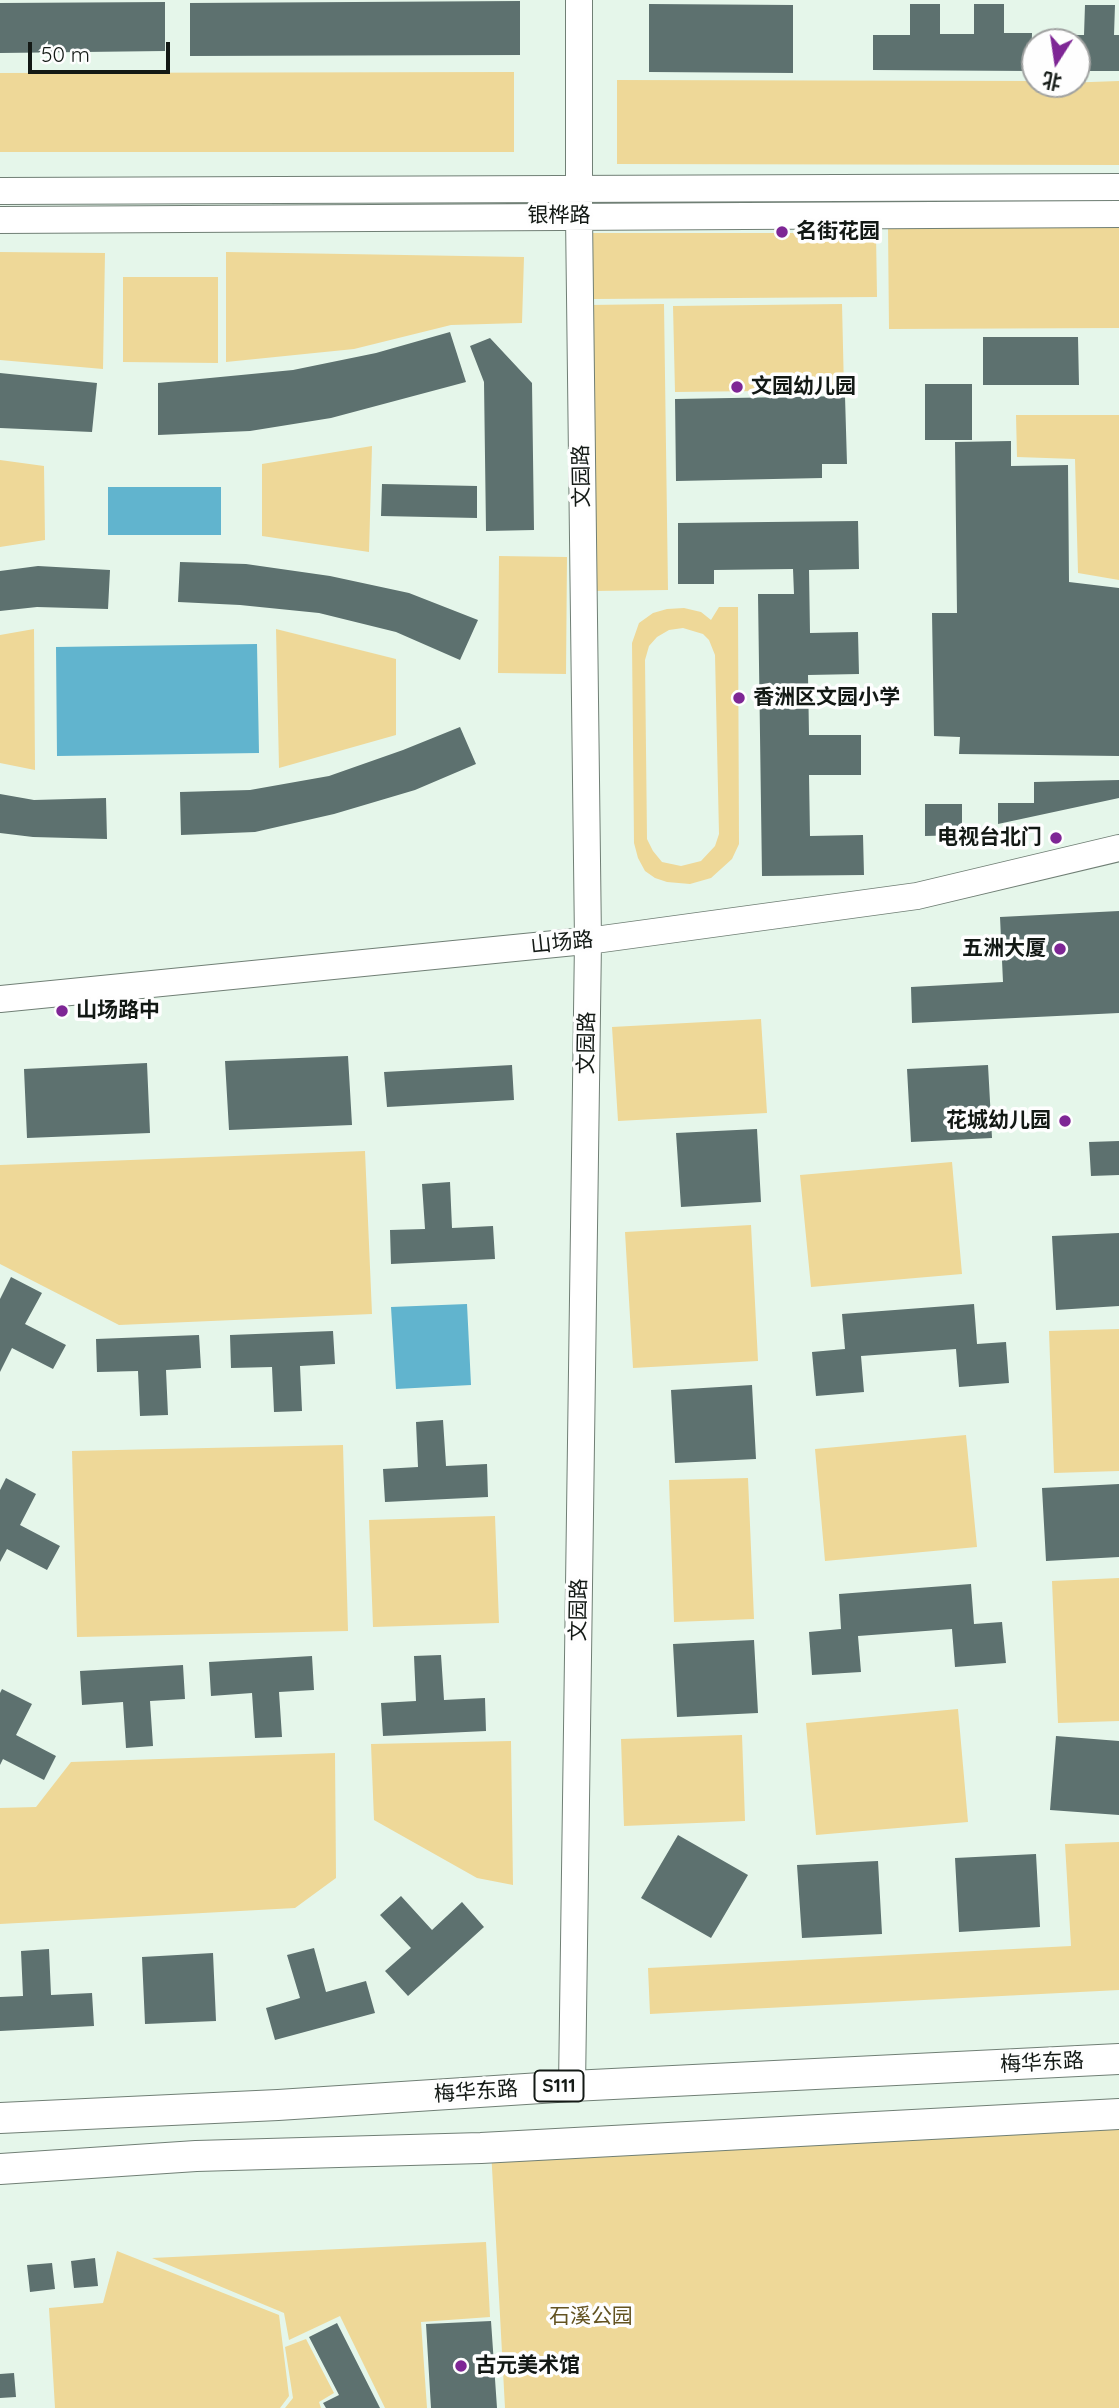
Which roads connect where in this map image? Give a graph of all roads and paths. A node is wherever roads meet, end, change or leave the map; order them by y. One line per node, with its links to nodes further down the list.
1 (579, 0): 3 (street, 文园路)
2 (1119, 187): 3 (street, 银桦路)
3 (579, 189): 4 (street, 银桦路); 6 (street, 文园路)
4 (0, 191)
5 (1119, 214): 6 (street, 银桦路)
6 (579, 216): 7 (street, 银桦路); 9 (street, 文园路)
7 (0, 220)
8 (1119, 848): 9 (street, 山场路)
9 (588, 941): 10 (street, 山场路); 12 (street, 文园路)
10 (0, 999)
11 (1119, 2059): 12 (main road, 梅华东路 / S111)
12 (572, 2086): 14 (main road, 梅华东路 / S111)
13 (1119, 2114): 15 (main road)
14 (0, 2118)
15 (0, 2169)

